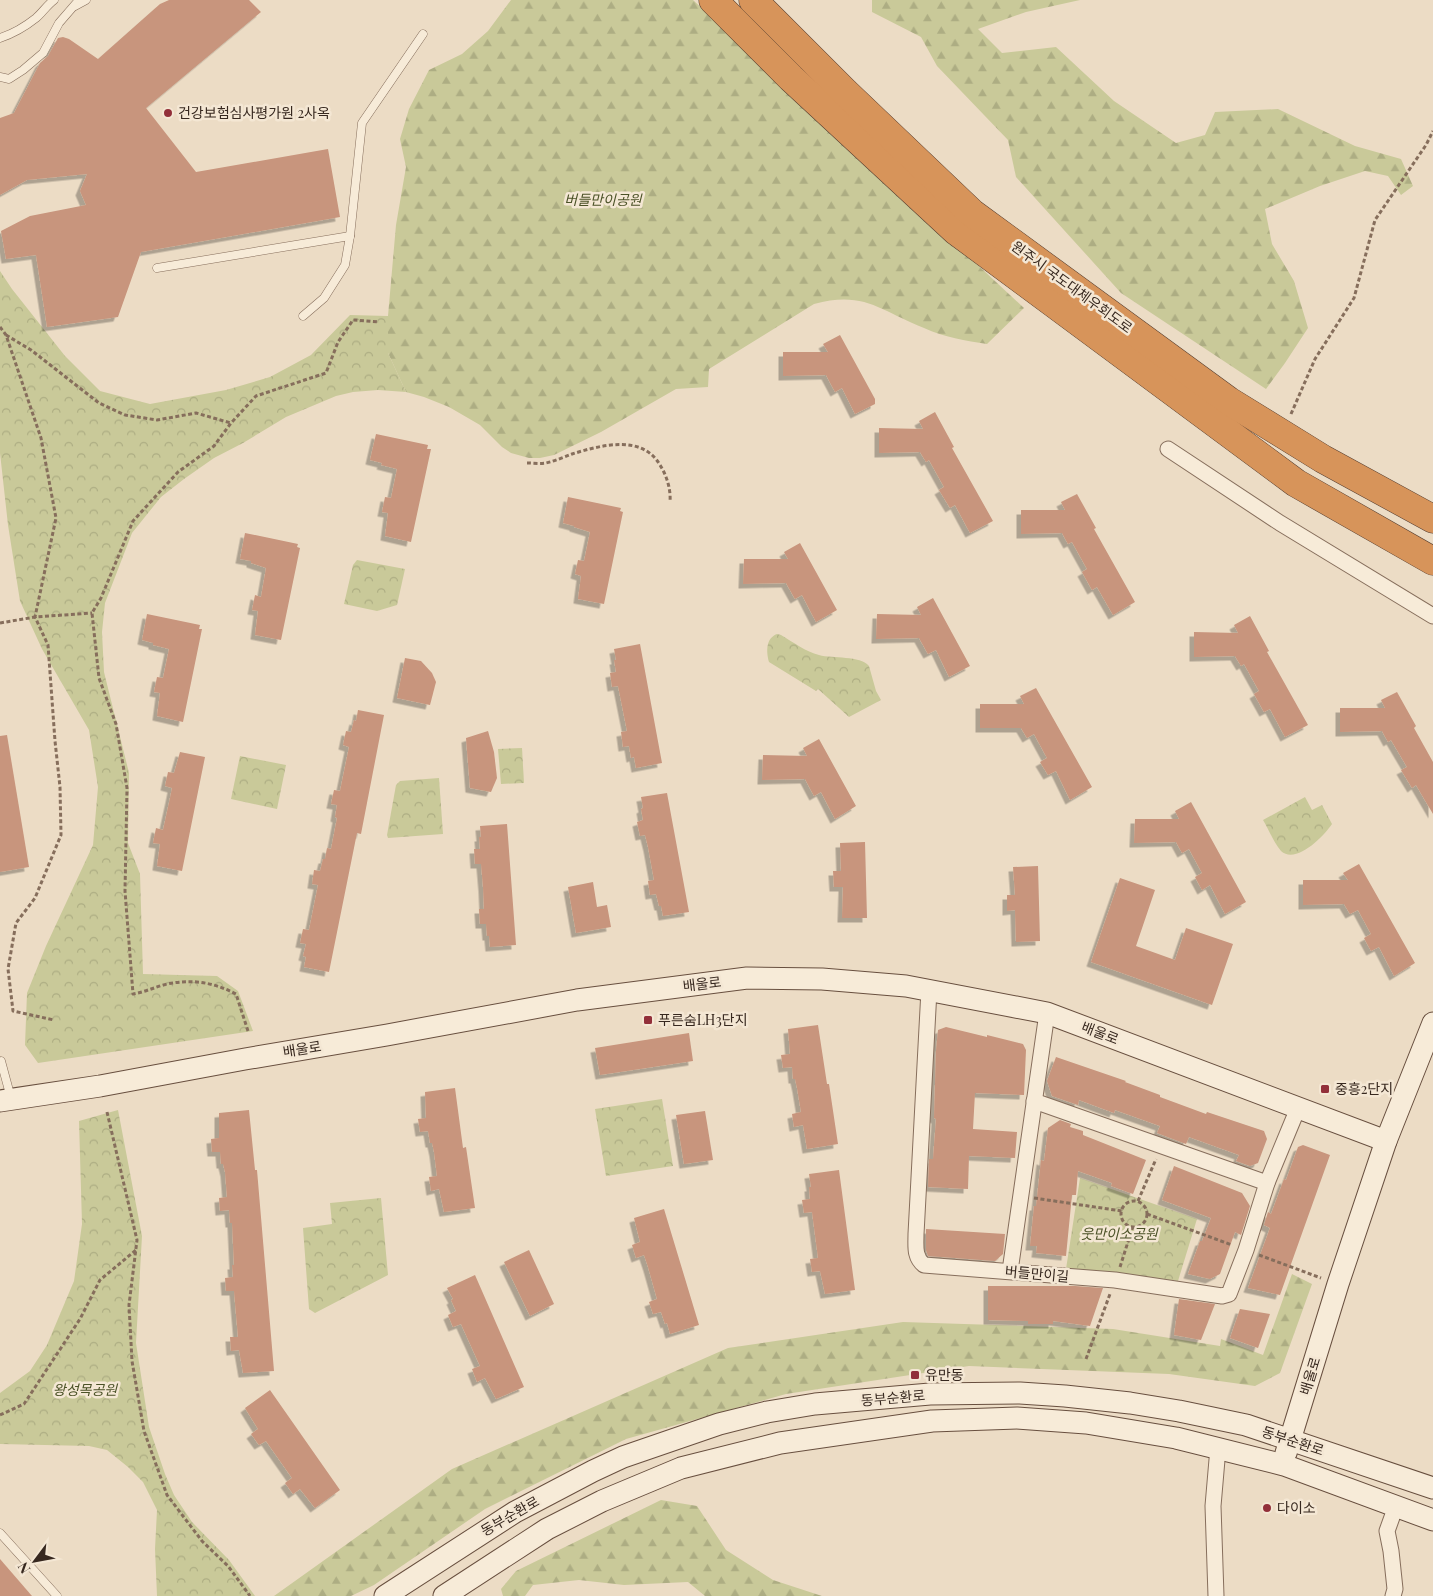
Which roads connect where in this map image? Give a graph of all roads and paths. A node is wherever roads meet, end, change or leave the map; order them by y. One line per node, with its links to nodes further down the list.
1 (54, 0): 6 (lane)
2 (79, 0): 7 (lane)
3 (86, 0): 7 (lane)
4 (712, 0): 24 (highway)
5 (753, 0): 23 (highway, 원주시 국도대체우회도로)
6 (45, 3): 9 (lane)
7 (73, 7): 10 (lane)
8 (423, 34): 12 (lane)
9 (0, 38)
10 (0, 77)
11 (1433, 131): 18 (path)
12 (350, 236): 13 (lane); 14 (lane)
13 (157, 268)
14 (303, 316)
15 (379, 322): 19 (path)
16 (0, 327): 17 (path)
17 (6, 335): 19 (path); 27 (path)
18 (1291, 414)
19 (231, 423): 25 (path)
20 (1168, 448): 26 (street)
21 (527, 463): 22 (path)
22 (670, 502)
23 (1433, 519)
24 (1433, 561)
25 (92, 613): 27 (path); 33 (path)
26 (1433, 616)
27 (36, 617): 28 (path); 31 (path)
28 (0, 623)
29 (929, 990): 30 (street, 배울로); 35 (street, 배울로); 49 (street, 버들만이길)
30 (1047, 1013): 36 (street); 37 (street, 배울로)
31 (54, 1020)
32 (1433, 1023): 39 (street, 배울로)
33 (248, 1031)
34 (1, 1061): 35 (lane)
35 (6, 1100)
36 (1034, 1102): 40 (street); 42 (street)
37 (1298, 1108): 39 (street, 배울로); 41 (street, 버들만이길)
38 (107, 1112): 47 (path)
39 (1386, 1141): 51 (street, 배울로)
40 (1161, 1147): 41 (street); 43 (path)
41 (1267, 1183): 48 (street, 버들만이길)
42 (1021, 1196): 44 (path); 49 (street)
43 (1138, 1202): 44 (path); 45 (path)
44 (1122, 1211): 46 (path)
45 (1147, 1214): 46 (path); 48 (path)
46 (1133, 1226): 50 (path)
47 (136, 1250): 53 (path); 62 (path)
48 (1246, 1250): 50 (street, 버들만이길); 51 (path)
49 (1010, 1272): 50 (street, 버들만이길)
50 (1115, 1280): 52 (path)
51 (1338, 1284): 54 (street, 배울로)
52 (1086, 1359)
53 (0, 1415)
54 (1290, 1440): 56 (street, 배울로); 57 (street, 동부순환로); 63 (street, 동부순환로)
55 (1218, 1448): 56 (street, 동부순환로); 64 (street, 동부순환로); 65 (street)
56 (1284, 1465): 58 (street, 동부순환로)
57 (1433, 1488)
58 (1396, 1506): 59 (street, 동부순환로); 66 (street)
59 (1433, 1520)
60 (0, 1533): 61 (lane)
61 (56, 1596)
62 (250, 1596)
63 (386, 1596)
64 (444, 1596)
65 (1216, 1596)
66 (1393, 1596)

